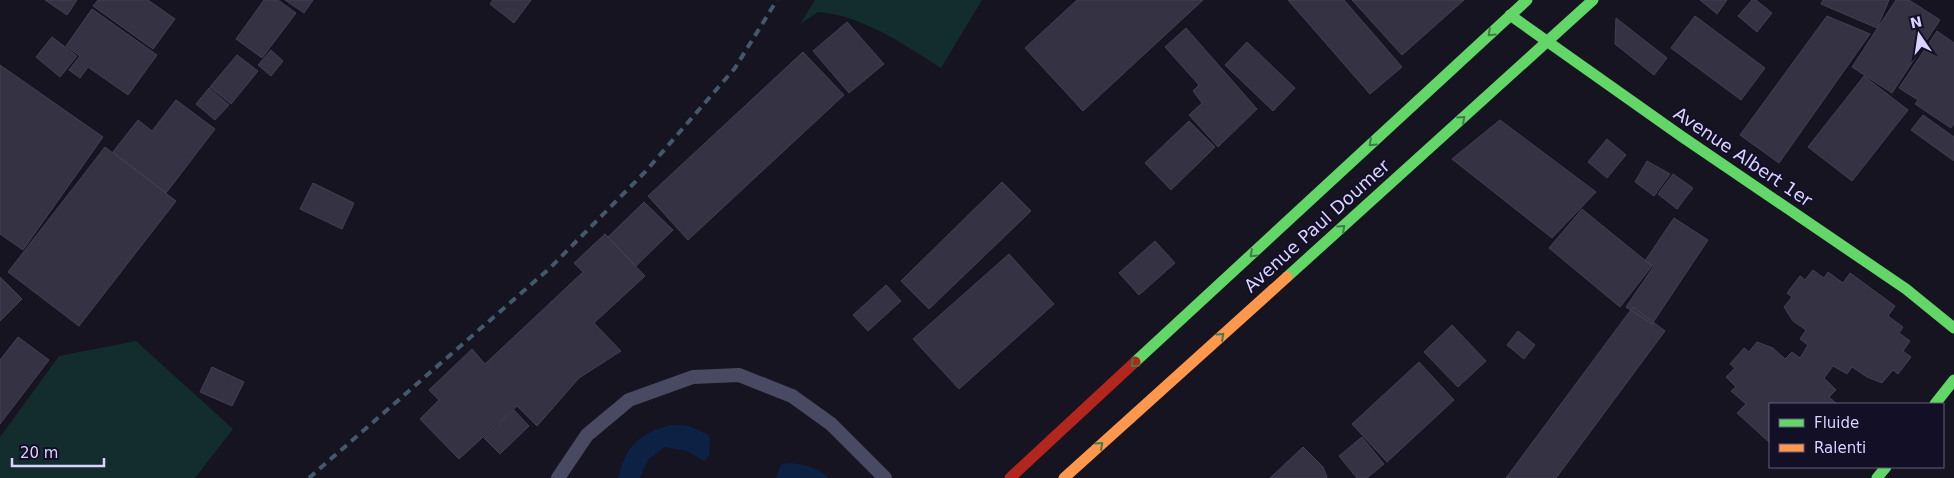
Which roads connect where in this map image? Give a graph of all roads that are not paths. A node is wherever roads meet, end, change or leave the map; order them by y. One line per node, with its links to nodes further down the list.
1 (1527, 0): 3 (main road, Avenue Paul Doumer)
2 (1593, 0): 4 (main road, Avenue Paul Doumer)
3 (1510, 15): 4 (main road, Avenue Albert 1er); 11 (main road, Avenue Paul Doumer, one-way to 11)
4 (1547, 42): 5 (main road, Avenue Albert 1er); 12 (main road, Avenue Paul Doumer, one-way to 4)
5 (1954, 328)
6 (1954, 380): 7 (main road)
7 (1936, 403)
8 (1885, 468): 13 (main road)
9 (558, 478): 10 (lane)
10 (885, 478)
11 (1010, 478)
12 (1064, 478)
13 (1877, 478)

